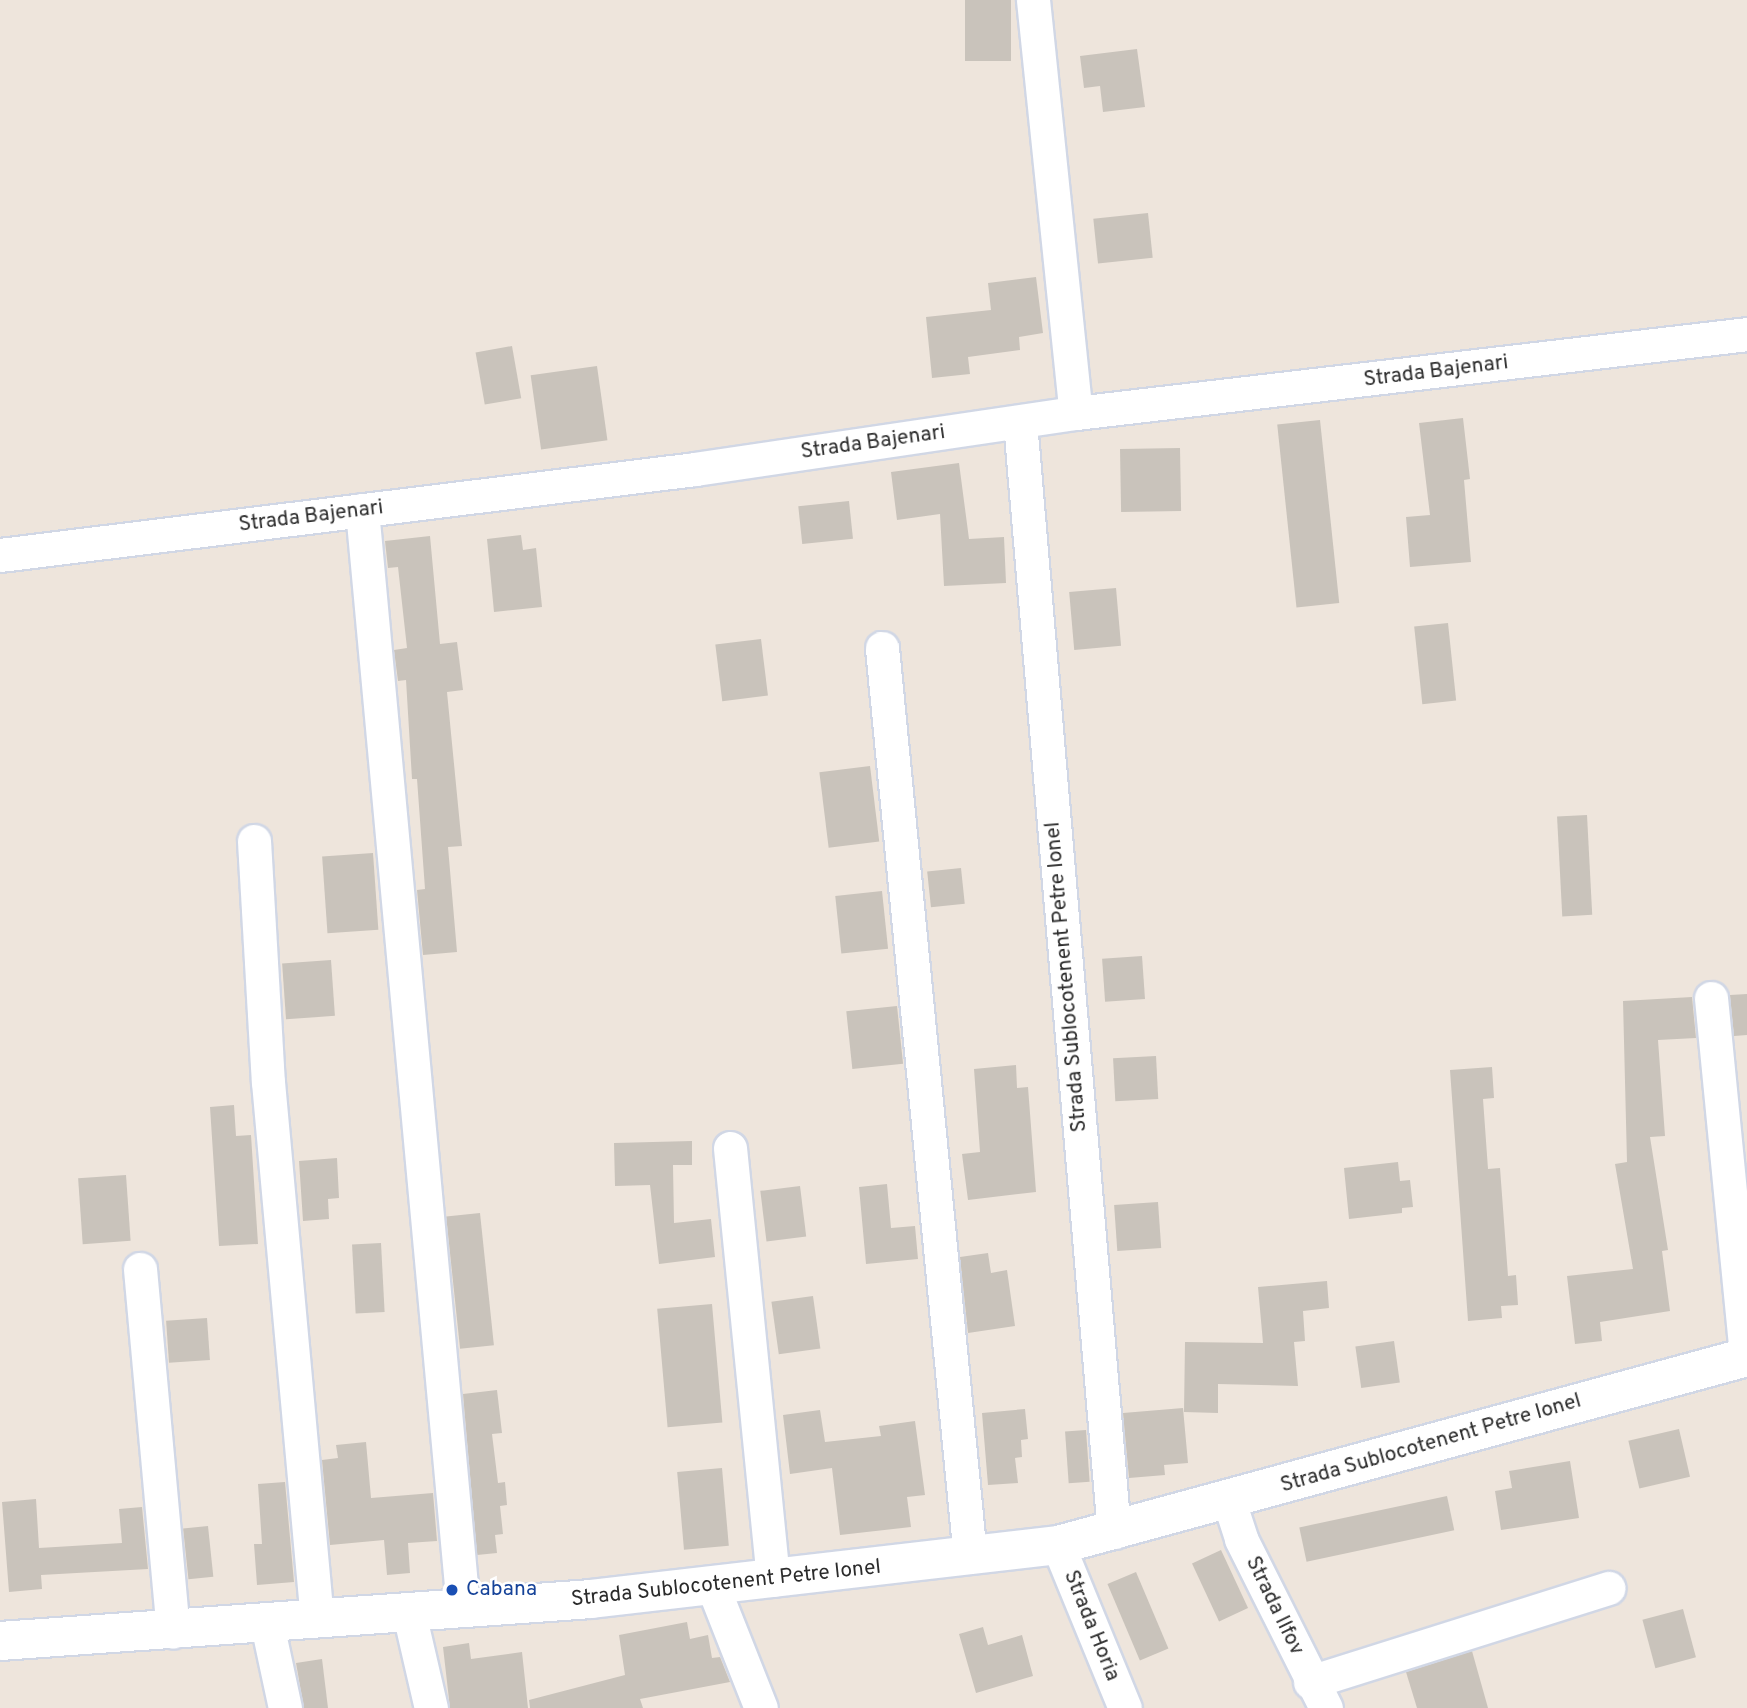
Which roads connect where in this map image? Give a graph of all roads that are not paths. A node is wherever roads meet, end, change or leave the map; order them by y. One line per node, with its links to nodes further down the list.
1 (1033, 0): 3 (street)
2 (1747, 334): 3 (street, Strada Bajenari)
3 (1076, 413): 4 (street, Strada Bajenari)
4 (1020, 422): 5 (street, Strada Bajenari); 14 (street, Strada Sublocotenent Petre Ionel)
5 (362, 510): 6 (street, Strada Bajenari); 20 (street)
6 (0, 555)
7 (883, 648): 16 (street)
8 (254, 841): 22 (street)
9 (1711, 999): 12 (street)
10 (730, 1148): 17 (street)
11 (140, 1269): 24 (street)
12 (1747, 1357): 13 (main road, Strada Sublocotenent Petre Ionel)
13 (1229, 1501): 14 (main road, Strada Sublocotenent Petre Ionel); 26 (street, Strada Ilfov)
14 (1114, 1532): 15 (main road, Strada Sublocotenent Petre Ionel)
15 (1058, 1545): 16 (main road, Strada Sublocotenent Petre Ionel); 30 (street, Strada Horia)
16 (970, 1557): 17 (main road, Strada Sublocotenent Petre Ionel)
17 (773, 1580): 18 (main road, Strada Sublocotenent Petre Ionel)
18 (713, 1587): 20 (main road, Strada Sublocotenent Petre Ionel); 29 (street)
19 (1609, 1588): 26 (street)
20 (463, 1608): 21 (main road, Strada Sublocotenent Petre Ionel)
21 (409, 1613): 22 (main road, Strada Sublocotenent Petre Ionel); 28 (street)
22 (317, 1620): 23 (main road, Strada Sublocotenent Petre Ionel)
23 (267, 1624): 24 (main road, Strada Sublocotenent Petre Ionel); 27 (street)
24 (173, 1632): 25 (main road, Strada Sublocotenent Petre Ionel)
25 (0, 1641)
26 (1318, 1695)
27 (285, 1708)
28 (431, 1708)
29 (761, 1708)
30 (1125, 1708)

